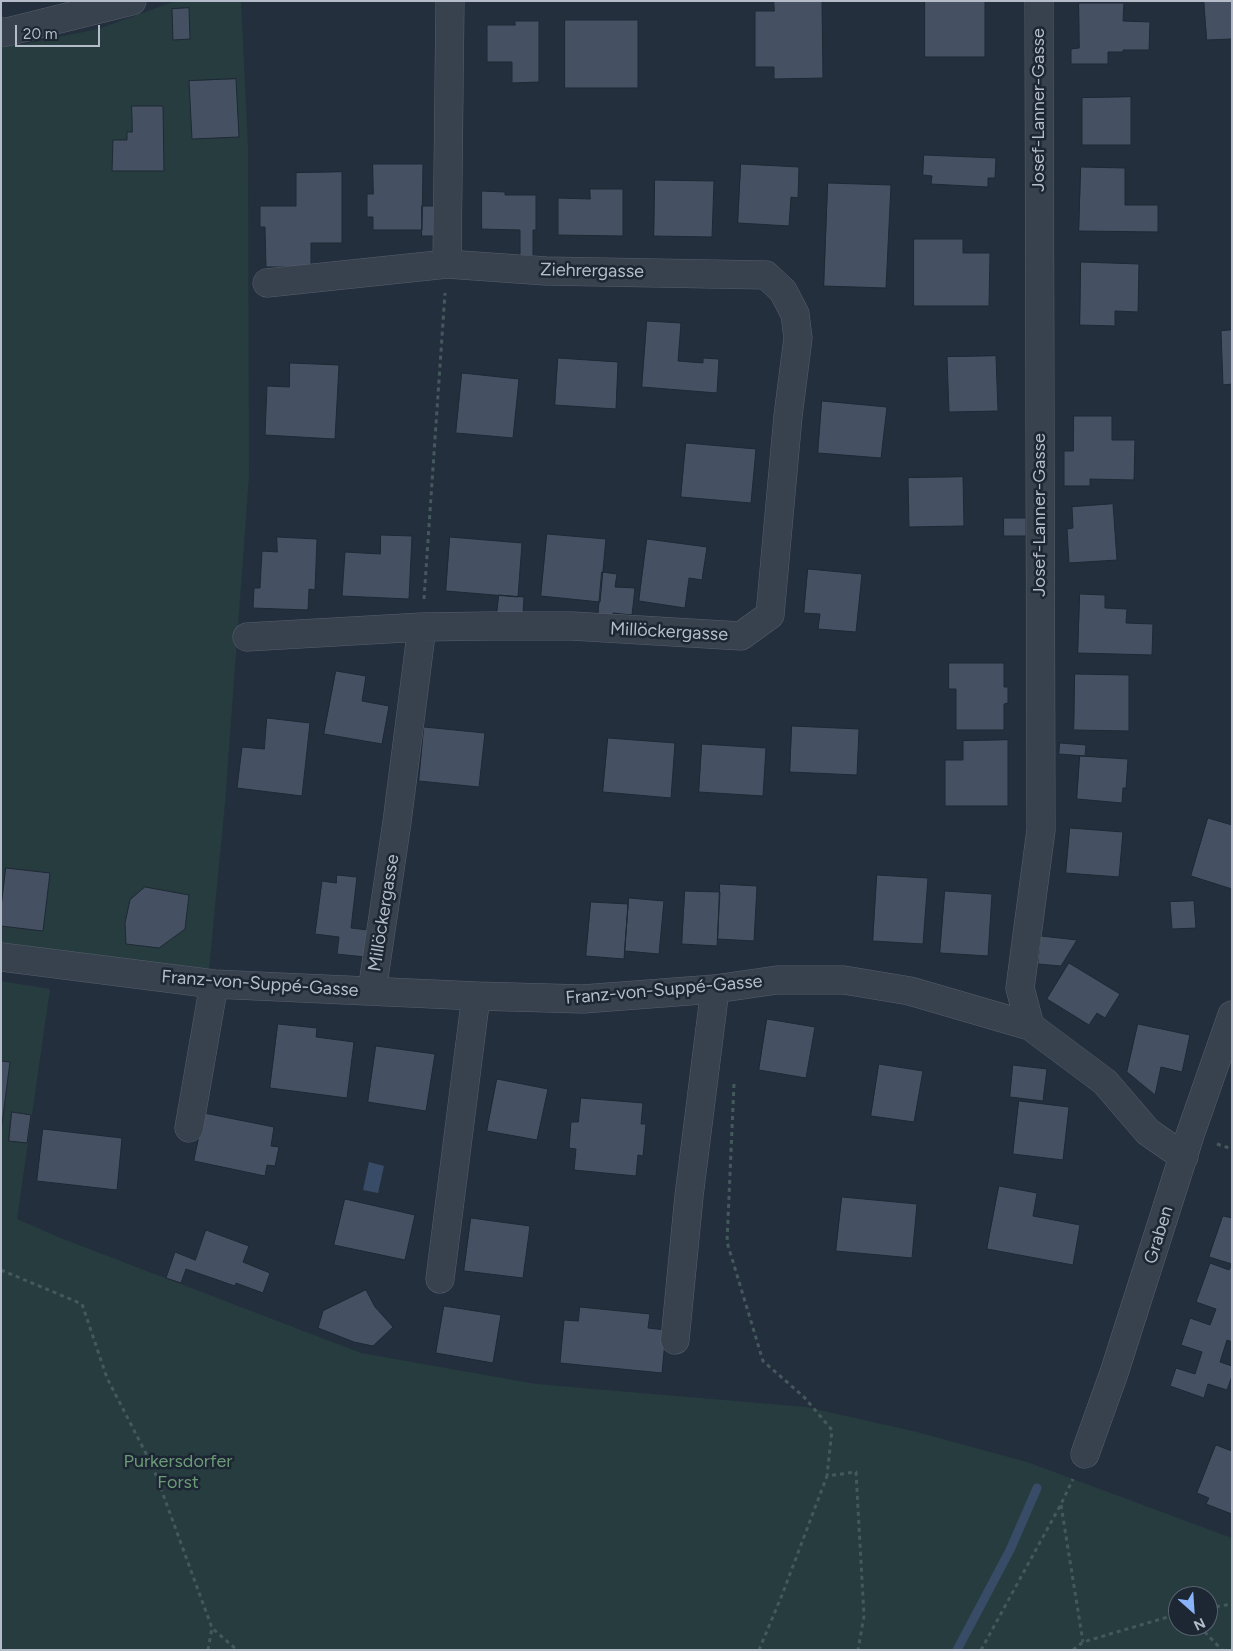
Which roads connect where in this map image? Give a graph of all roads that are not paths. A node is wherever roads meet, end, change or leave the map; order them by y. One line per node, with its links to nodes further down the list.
1 (132, 1): 4 (street)
2 (450, 1): 5 (street)
3 (1039, 1): 16 (street, Josef-Lanner-Gasse)
4 (1, 32)
5 (447, 264): 6 (street, Ziehrergasse); 7 (street, Ziehrergasse)
6 (268, 283)
7 (788, 416): 8 (street, Millöckergasse)
8 (422, 627): 9 (street, Millöckergasse); 13 (street, Millöckergasse)
9 (248, 637)
10 (1, 957): 11 (street, Franz-von-Suppé-Gasse)
11 (214, 984): 13 (street, Franz-von-Suppé-Gasse); 17 (street)
12 (715, 989): 14 (street, Franz-von-Suppé-Gasse); 16 (street, Franz-von-Suppé-Gasse); 20 (street)
13 (372, 991): 14 (street, Franz-von-Suppé-Gasse)
14 (476, 996): 19 (street)
15 (1232, 1015): 18 (street, Graben)
16 (1030, 1026): 18 (street, Franz-von-Suppé-Gasse)
17 (189, 1128)
18 (1184, 1156): 21 (street, Graben)
19 (440, 1279)
20 (675, 1340)
21 (1084, 1454)

